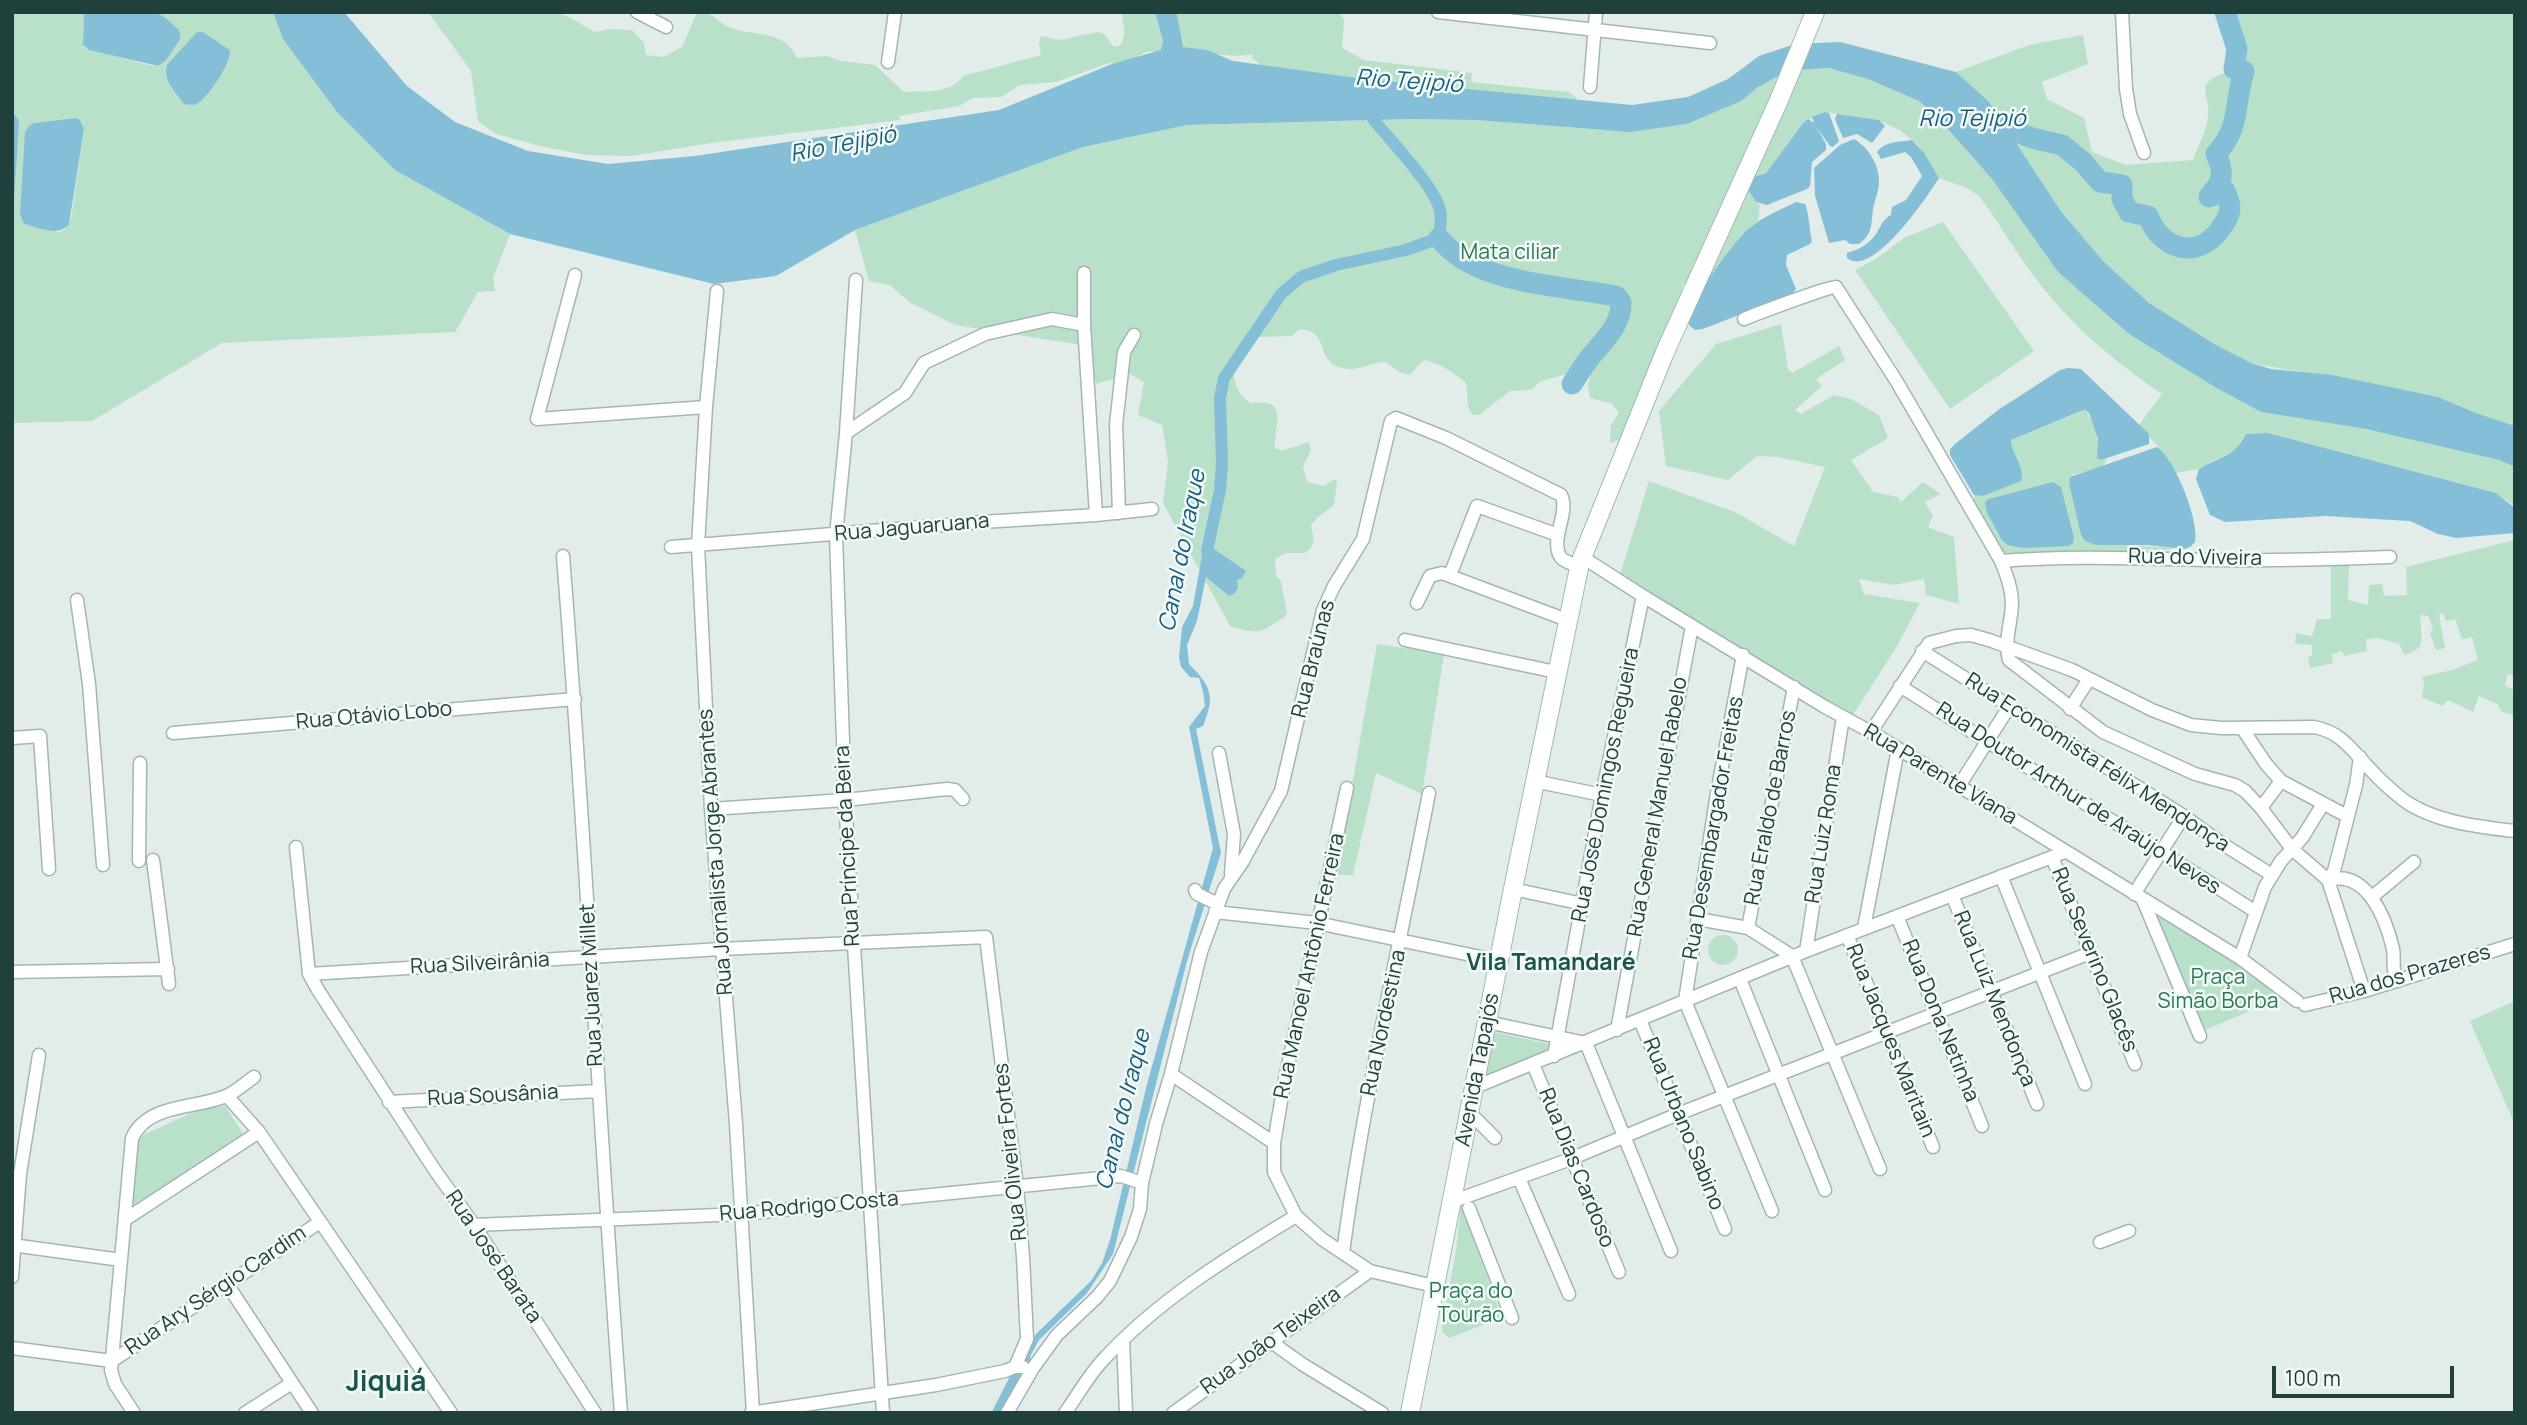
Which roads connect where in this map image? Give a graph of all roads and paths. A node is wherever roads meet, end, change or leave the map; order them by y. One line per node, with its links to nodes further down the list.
1 (637, 12): 7 (street)
2 (895, 12): 10 (street)
3 (1438, 12): 8 (street)
4 (1596, 12): 8 (street)
5 (1815, 12): 32 (main road, Avenida Tapajós)
6 (2122, 12): 12 (street)
7 (666, 27)
8 (1595, 30): 9 (street); 11 (street)
9 (1710, 43)
10 (888, 62)
11 (1590, 87)
12 (2144, 153)
13 (1084, 273): 18 (street)
14 (575, 275): 20 (street)
15 (856, 280): 21 (street, Rua Príncipe da Beira)
16 (717, 291): 20 (street, Rua Jornalista Jorge Abrantes)
17 (1745, 319): 31 (street)
18 (1084, 325): 21 (street); 24 (street)
19 (1135, 335): 23 (street)
20 (706, 407): 27 (street, Rua Jornalista Jorge Abrantes)
21 (846, 433): 25 (street, Rua Príncipe da Beira)
22 (1152, 509): 23 (street, Rua Jaguaruana)
23 (1119, 513): 24 (street, Rua Jaguaruana)
24 (1096, 515): 25 (street, Rua Jaguaruana)
25 (835, 535): 27 (street, Rua Jaguaruana); 67 (street, Rua Príncipe da Beira)
26 (1558, 535): 32 (street); 33 (street); 86 (street, Rua Braúnas)
27 (698, 546): 28 (street, Rua Jaguaruana); 70 (street, Rua Jornalista Jorge Abrantes)
28 (671, 547)
29 (563, 556): 47 (street, Rua Juarez Millet)
30 (2390, 557): 31 (street, Rua do Viveira)
31 (2001, 561): 40 (street)
32 (1580, 563): 34 (street, Rua Parente Viana); 37 (main road, Avenida Tapajós)
33 (1450, 575): 36 (street); 37 (street)
34 (1643, 596): 38 (street, Rua Parente Viana); 65 (street, Rua José Domingos Regueira)
35 (76, 600): 82 (street)
36 (1418, 603)
37 (1567, 620): 43 (main road, Avenida Tapajós)
38 (1692, 626): 42 (street, Rua Parente Viana); 127 (street, Rua General Manuel Rabelo)
39 (1405, 640): 43 (street)
40 (2005, 645): 41 (street); 44 (street); 49 (street)
41 (1922, 651): 45 (street); 48 (street, Rua Economista Félix Mendonça)
42 (1743, 656): 46 (street, Rua Parente Viana); 97 (street, Rua Desembargador Freitas)
43 (1556, 671): 60 (main road, Avenida Tapajós)
44 (2089, 679): 49 (street); 51 (street)
45 (1900, 685): 52 (street); 55 (street, Rua Doutor Arthur de Araújo Neves)
46 (1794, 687): 50 (street, Rua Parente Viana); 99 (street, Rua Eraldo de Barros)
47 (575, 699): 53 (street, Rua Otávio Lobo); 110 (street, Rua Juarez Millet)
48 (2009, 707): 55 (street); 71 (street, Rua Economista Félix Mendonça)
49 (2070, 709): 69 (street)
50 (1843, 717): 52 (street, Rua Parente Viana); 107 (street, Rua Luiz Roma)
51 (2242, 728): 58 (street); 61 (street)
52 (1871, 732): 56 (street, Rua Parente Viana)
53 (173, 733)
54 (12, 738): 83 (street)
55 (1987, 741): 62 (street); 76 (street, Rua Doutor Arthur de Araújo Neves)
56 (1898, 749): 62 (street, Rua Parente Viana); 100 (street)
57 (1219, 753): 86 (street)
58 (2360, 757): 72 (street); 73 (street)
59 (140, 763): 80 (street)
60 (1534, 781): 65 (street); 88 (main road, Avenida Tapajós)
61 (2281, 781): 68 (street); 69 (street)
62 (1959, 786): 77 (street, Rua Parente Viana)
63 (1347, 788): 98 (street, Rua Manoel Antônio Ferreira)
64 (1429, 793): 103 (street, Rua Nordestina)
65 (1602, 795): 93 (street, Rua José Domingos Regueira)
66 (963, 799): 67 (street)
67 (845, 800): 70 (street); 104 (street, Rua Príncipe da Beira)
68 (2323, 804): 72 (street); 75 (street)
69 (2261, 808): 75 (street)
70 (711, 809): 106 (street, Rua Jornalista Jorge Abrantes)
71 (2184, 816): 76 (street); 84 (street, Rua Economista Félix Mendonça)
72 (2347, 816): 87 (street)
73 (2515, 831)
74 (296, 847): 116 (street)
75 (2292, 849): 84 (street); 87 (street)
76 (2162, 851): 91 (street); 95 (street, Rua Doutor Arthur de Araújo Neves)
77 (2065, 852): 78 (street); 91 (street, Rua Parente Viana)
78 (2052, 857): 85 (street); 108 (street, Rua Severino Glacês)
79 (153, 860): 113 (street)
80 (139, 861)
81 (2414, 862): 92 (street)
82 (103, 865)
83 (48, 869)
84 (2272, 875): 95 (street)
85 (2001, 876): 90 (street); 115 (street)
86 (1231, 877): 94 (street, Rua Braúnas)
87 (2328, 880): 92 (street); 121 (street)
88 (1513, 889): 93 (street); 112 (main road, Avenida Tapajós)
89 (1196, 892): 94 (street)
90 (1952, 895): 96 (street); 120 (street, Rua Luiz Mendonça)
91 (2138, 897): 111 (street, Rua Parente Viana); 129 (street)
92 (2372, 897): 118 (street)
93 (1583, 904): 130 (street, Rua José Domingos Regueira)
94 (1215, 905): 98 (street); 137 (street, Rua Braúnas)
95 (2256, 912): 111 (street)
96 (1898, 916): 100 (street); 124 (street, Rua Dona Netinha)
97 (1698, 919): 99 (street); 122 (street, Rua Desembargador Freitas)
98 (1317, 923): 103 (street); 153 (street, Rua Manoel Antônio Ferreira)
99 (1748, 928): 109 (street)
100 (1864, 928): 101 (street)
101 (1847, 935): 107 (street); 128 (street, Rua Jacques Maritain)
102 (986, 936): 104 (street, Rua Silveirânia); 159 (street, Rua Oliveira Fortes)
103 (1401, 940): 112 (street); 175 (street, Rua Nordestina)
104 (853, 942): 106 (street, Rua Silveirânia); 161 (street, Rua Príncipe da Beira)
105 (2515, 944): 118 (street, Rua dos Prazeres)
106 (721, 949): 110 (street, Rua Silveirânia); 164 (street, Rua Jornalista Jorge Abrantes)
107 (1806, 951): 109 (street)
108 (2090, 953): 115 (street); 136 (street, Rua Severino Glacês)
109 (1792, 956): 117 (street); 132 (street)
110 (590, 958): 116 (street, Rua Silveirânia); 142 (street, Rua Juarez Millet)
111 (2240, 958): 123 (street, Rua Parente Viana)
112 (1500, 961): 126 (main road, Avenida Tapajós)
113 (168, 969): 114 (street); 119 (street)
114 (12, 972)
115 (2039, 973): 120 (street); 140 (street)
116 (309, 974): 145 (street, Rua José Barata)
117 (1740, 979): 122 (street); 138 (street)
118 (2398, 981): 121 (street, Rua dos Prazeres)
119 (169, 984)
120 (1990, 991): 124 (street); 146 (street, Rua Luiz Mendonça)
121 (2364, 991): 123 (street, Rua dos Prazeres)
122 (1685, 1000): 125 (street); 144 (street)
123 (2301, 1003)
124 (1936, 1012): 128 (street); 149 (street, Rua Dona Netinha)
125 (1640, 1020): 127 (street); 148 (street, Rua Urbano Sabino)
126 (1487, 1022): 130 (street); 141 (main road, Avenida Tapajós)
127 (1617, 1030): 131 (street)
128 (1886, 1033): 132 (street); 154 (street, Rua Jacques Maritain)
129 (2200, 1036)
130 (1557, 1037): 131 (street); 134 (street, Rua José Domingos Regueira)
131 (1586, 1043): 134 (street); 151 (street)
132 (1833, 1053): 138 (street); 156 (street)
133 (39, 1055): 173 (street)
134 (1553, 1056): 135 (street)
135 (1533, 1064): 141 (street); 155 (street, Rua Dias Cardoso)
136 (2135, 1064)
137 (1171, 1074): 153 (street); 158 (street, Rua Braúnas)
138 (1780, 1075): 144 (street); 160 (street)
139 (254, 1077): 143 (street)
140 (2085, 1084)
141 (1474, 1088): 147 (main road, Avenida Tapajós)
142 (598, 1091): 145 (street, Rua Sousânia); 167 (street, Rua Juarez Millet)
143 (227, 1096): 150 (street); 166 (street)
144 (1726, 1096): 148 (street); 163 (street)
145 (389, 1102): 169 (street, Rua José Barata)
146 (2036, 1104)
147 (1469, 1112): 152 (street); 162 (main road, Avenida Tapajós)
148 (1678, 1114): 151 (street); 170 (street, Rua Urbano Sabino)
149 (1982, 1126)
150 (259, 1132): 166 (street); 168 (street)
151 (1624, 1137): 155 (street); 174 (street)
152 (1495, 1138)
153 (1274, 1143): 165 (street, Rua Manoel Antônio Ferreira)
154 (1933, 1147)
155 (1573, 1158): 157 (street); 178 (street, Rua Dias Cardoso)
156 (1880, 1169)
157 (1519, 1178): 162 (street); 182 (street)
158 (1139, 1182): 159 (street, Rua Rodrigo Costa); 188 (street, Rua Braúnas)
159 (1017, 1187): 161 (street, Rua Rodrigo Costa); 189 (street, Rua Oliveira Fortes)
160 (1825, 1190)
161 (870, 1202): 164 (street, Rua Rodrigo Costa); 191 (street, Rua Príncipe da Beira)
162 (1462, 1202): 181 (main road, Avenida Tapajós); 183 (street)
163 (1772, 1211)
164 (742, 1214): 167 (street, Rua Rodrigo Costa); 199 (street, Rua Jornalista Jorge Abrantes)
165 (1296, 1216): 175 (street); 184 (street)
166 (126, 1219): 176 (street)
167 (608, 1221): 169 (street, Rua Rodrigo Costa); 198 (street, Rua Juarez Millet)
168 (320, 1222): 180 (street, Rua Ary Sérgio Cardim); 196 (street)
169 (474, 1225): 197 (street, Rua José Barata)
170 (1725, 1229)
171 (2129, 1231): 172 (street)
172 (2100, 1242)
173 (14, 1245): 176 (street); 179 (street)
174 (1671, 1251)
175 (1343, 1253): 177 (street)
176 (121, 1260): 187 (street)
177 (1370, 1271): 181 (street); 185 (street, Rua João Teixeira)
178 (1619, 1272)
179 (12, 1277)
180 (227, 1284): 187 (street, Rua Ary Sérgio Cardim); 190 (street)
181 (1434, 1286): 205 (main road, Avenida Tapajós)
182 (1569, 1294)
183 (1512, 1318)
184 (1123, 1340): 202 (street); 203 (street)
185 (1270, 1341): 192 (street, Rua João Teixeira); 204 (street)
186 (12, 1348): 187 (street)
187 (112, 1361): 193 (street)
188 (1033, 1368): 189 (street); 201 (street, Rua Braúnas)
189 (1010, 1369): 191 (street)
190 (292, 1383): 194 (street); 195 (street)
191 (881, 1393): 199 (street); 200 (street, Rua Príncipe da Beira)
192 (1176, 1412)
193 (134, 1413)
194 (245, 1413)
195 (312, 1413)
196 (451, 1413)
197 (595, 1413)
198 (621, 1413)
199 (753, 1413)
200 (883, 1413)
201 (1007, 1413)
202 (1065, 1413)
203 (1126, 1413)
204 (1382, 1413)
205 (1410, 1413)

